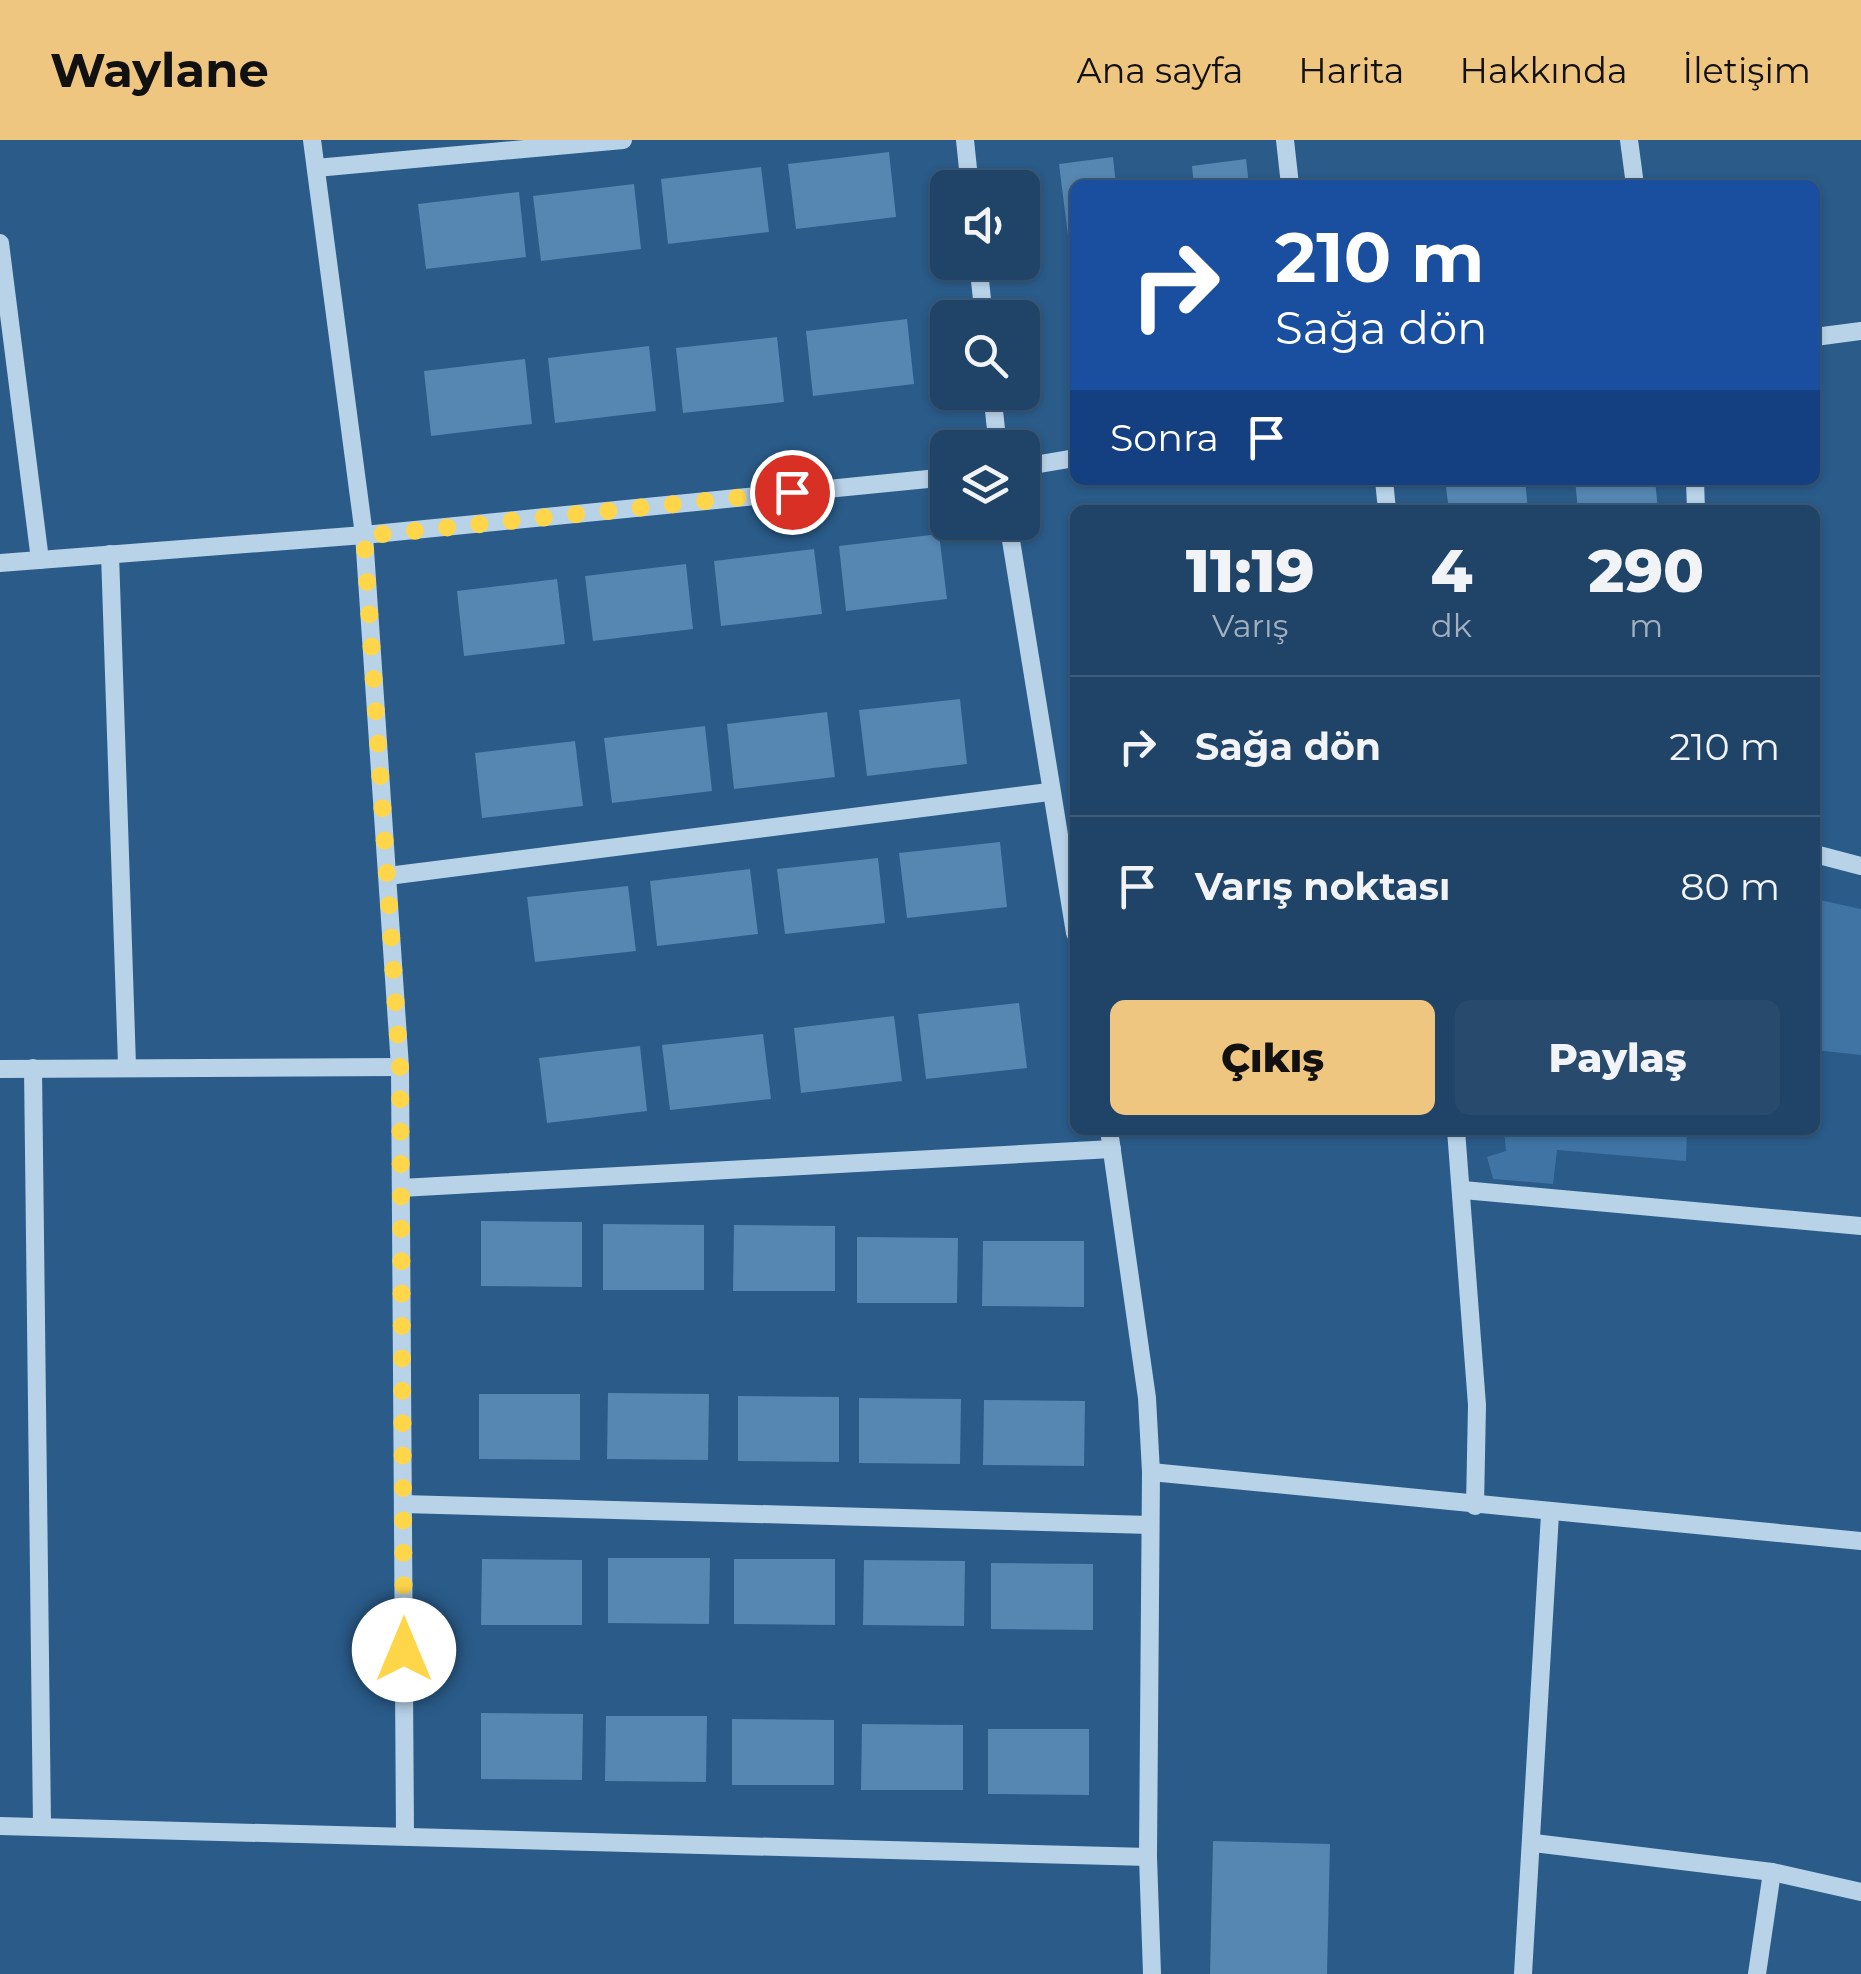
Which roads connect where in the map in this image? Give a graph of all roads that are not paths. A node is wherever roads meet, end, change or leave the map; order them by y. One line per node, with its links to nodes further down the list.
1 (312, 140): 6 (street)
2 (624, 140): 6 (street)
3 (965, 140): 7 (street)
4 (1285, 140): 8 (street)
5 (1629, 140): 9 (street)
6 (316, 168): 16 (street)
7 (968, 170)
8 (1289, 180)
9 (1633, 180)
10 (0, 243): 19 (street)
11 (1861, 330): 12 (street)
12 (1820, 336)
13 (1070, 459): 14 (street)
14 (1040, 465)
15 (930, 478): 16 (street)
16 (364, 536): 18 (street); 25 (street)
17 (1011, 540): 21 (street)
18 (110, 554): 19 (street); 26 (street)
19 (40, 560): 20 (street)
20 (0, 563)
21 (1049, 792): 24 (street); 25 (street)
22 (1820, 855): 23 (street)
23 (1861, 866)
24 (1070, 875)
25 (388, 876): 27 (street)
26 (127, 1065): 27 (street); 29 (street)
27 (400, 1067): 32 (street)
28 (0, 1068): 29 (street)
29 (32, 1068): 42 (street)
30 (1457, 1135): 33 (street)
31 (1111, 1139): 32 (street); 35 (street)
32 (401, 1188): 36 (street)
33 (1463, 1190): 34 (street); 37 (street)
34 (1861, 1226)
35 (1151, 1472): 37 (street); 39 (street)
36 (403, 1504): 39 (street); 43 (street)
37 (1475, 1506): 38 (street)
38 (1550, 1514): 40 (street); 44 (street)
39 (1150, 1525): 45 (street)
40 (1861, 1541)
41 (0, 1826): 42 (street)
42 (42, 1826): 43 (street)
43 (405, 1834): 45 (street)
44 (1534, 1843): 46 (street); 49 (street)
45 (1148, 1857): 48 (street)
46 (1772, 1872): 47 (street); 50 (street)
47 (1861, 1892)
48 (1152, 1974)
49 (1524, 1974)
50 (1757, 1974)

